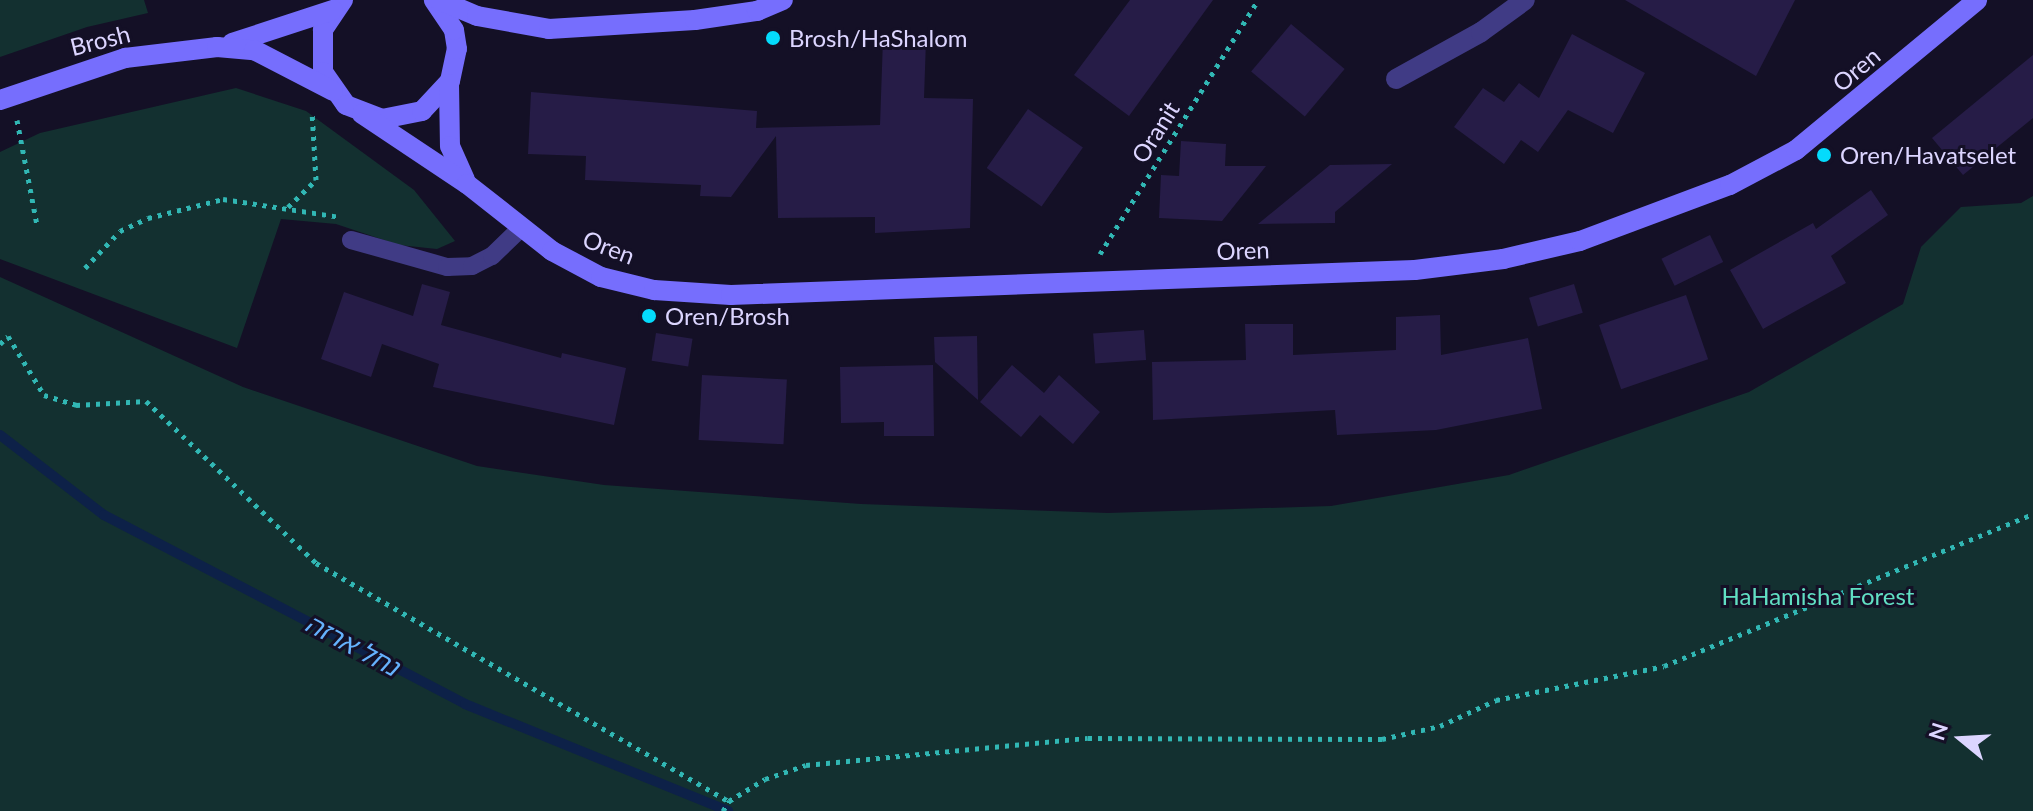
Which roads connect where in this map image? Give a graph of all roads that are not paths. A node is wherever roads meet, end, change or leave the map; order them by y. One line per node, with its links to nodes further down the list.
1 (436, 0): 2 (street); 8 (street, Oren)
2 (783, 0)
3 (1525, 0): 7 (street)
4 (1977, 0): 13 (street, Oren)
5 (338, 5): 6 (street, Brosh); 9 (street)
6 (217, 47): 9 (street, Brosh); 10 (street, Brosh)
7 (1396, 79)
8 (450, 81): 11 (street); 12 (street, Oren)
9 (333, 91): 11 (street, Oren)
10 (6, 97)
11 (362, 114): 12 (street, Oren)
12 (467, 184): 13 (street, Oren)
13 (521, 228): 14 (lane)
14 (351, 240)

